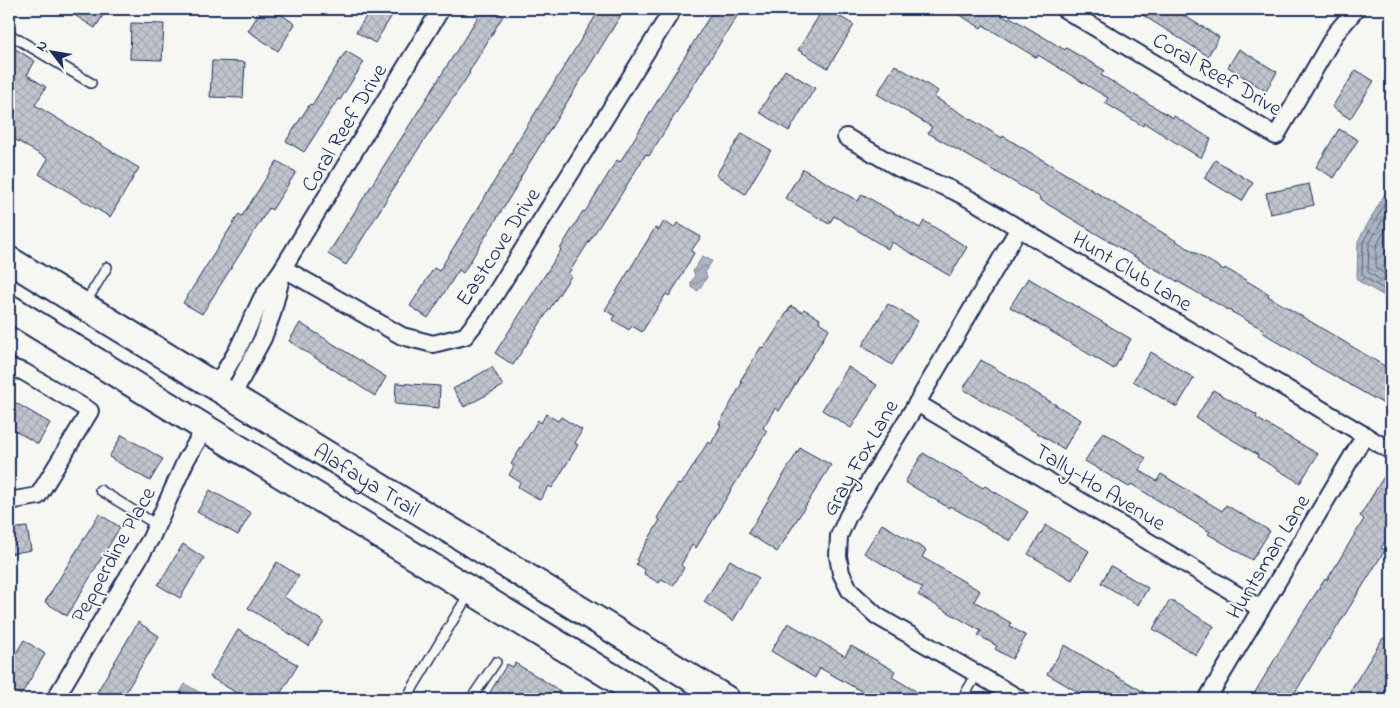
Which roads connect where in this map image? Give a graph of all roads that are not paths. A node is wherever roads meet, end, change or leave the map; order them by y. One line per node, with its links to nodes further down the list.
1 (441, 9): 11 (street, Coral Reef Drive)
2 (673, 9): 11 (street, Eastcove Drive)
3 (1064, 9): 4 (street, Coral Reef Drive)
4 (1356, 9)
5 (9, 34): 6 (lane)
6 (91, 83)
7 (846, 137): 8 (street, Hunt Club Lane)
8 (1019, 228): 16 (street, Gray Fox Lane); 18 (street, Hunt Club Lane)
9 (9, 260): 12 (main road, Alafaya Trail)
10 (107, 266): 12 (lane)
11 (283, 268): 15 (street, Coral Reef Drive)
12 (84, 306): 15 (main road, Alafaya Trail)
13 (9, 308): 17 (main road, Alafaya Trail)
14 (9, 367): 21 (street)
15 (224, 391): 24 (main road, Alafaya Trail)
16 (917, 403): 27 (street, Tally-Ho Avenue); 29 (street, Gray Fox Lane)
17 (205, 428): 22 (street, Pepperdine Place); 23 (main road, Alafaya Trail)
18 (1365, 436): 19 (street, Hunt Club Lane); 27 (street, Huntsman Lane)
19 (1391, 451)
20 (100, 490): 22 (lane)
21 (9, 501)
22 (157, 525): 30 (street, Pepperdine Place)
23 (406, 550): 24 (main road); 26 (main road, Alafaya Trail)
24 (487, 552): 25 (main road, Alafaya Trail)
25 (534, 581): 26 (main road); 34 (main road, Alafaya Trail)
26 (471, 590): 31 (lane); 33 (main road, Alafaya Trail)
27 (1262, 608): 37 (street, Huntsman Lane)
28 (496, 662): 32 (lane)
29 (977, 674): 35 (lane); 36 (street, Gray Fox Lane)
30 (55, 699)
31 (406, 699)
32 (471, 699)
33 (648, 699)
34 (726, 699)
35 (962, 699)
36 (1020, 699)
37 (1207, 699)

